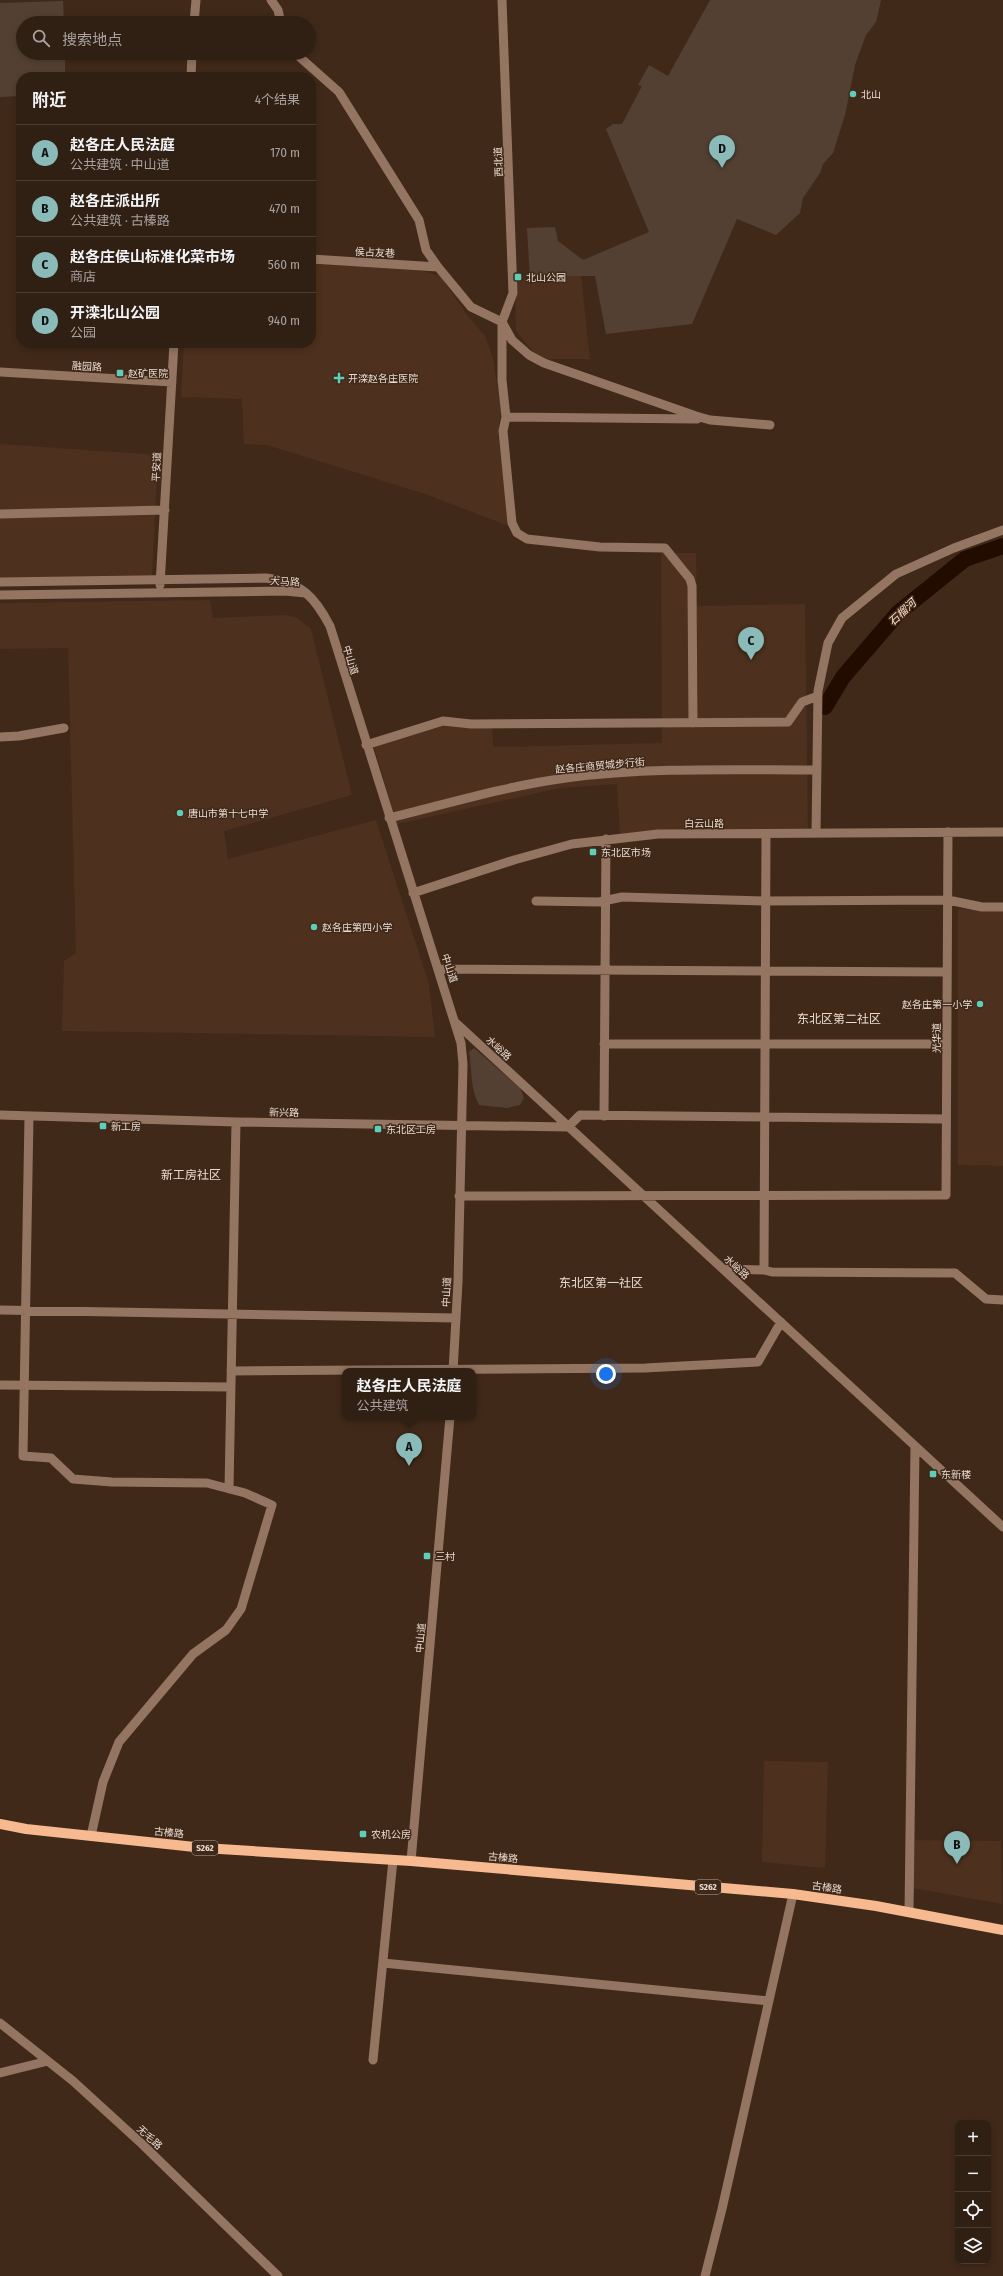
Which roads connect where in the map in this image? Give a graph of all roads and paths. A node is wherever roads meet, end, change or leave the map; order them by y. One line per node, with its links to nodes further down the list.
1 (196, 0): 4 (street)
2 (271, 0): 5 (street)
3 (502, 0): 11 (street, 西北道)
4 (195, 16)
5 (279, 16)
6 (192, 60): 8 (street)
7 (303, 60): 10 (street)
8 (191, 72)
9 (316, 259): 10 (street, 侯占友巷)
10 (438, 267): 11 (street)
11 (502, 322): 15 (street); 16 (street)
12 (174, 348): 14 (street, 平安道)
13 (0, 372): 14 (street, 融园路)
14 (172, 382): 18 (street, 平安道)
15 (506, 417): 16 (street); 27 (street)
16 (710, 420): 17 (street)
17 (770, 425)
18 (165, 510): 19 (street); 21 (street, 平安道)
19 (0, 514)
20 (1003, 530): 26 (street)
21 (161, 580): 22 (street, 大马路); 23 (street, 平安道); 24 (street, 大马路)
22 (0, 582)
23 (159, 592): 24 (street, 大马路); 25 (street, 大马路)
24 (306, 594): 30 (street, 中山道)
25 (0, 595)
26 (818, 696): 27 (street); 31 (street)
27 (692, 723): 30 (street)
28 (64, 728): 29 (street)
29 (0, 736)
30 (366, 745): 32 (street, 中山道)
31 (817, 770): 32 (street, 赵各庄商贸城步行街); 35 (street)
32 (389, 818): 38 (street, 中山道)
33 (948, 832): 34 (street, 白云山路); 35 (street, 白云山路); 40 (street, 光华道)
34 (1003, 832)
35 (816, 833): 36 (street, 白云山路)
36 (766, 834): 37 (street, 白云山路); 42 (street)
37 (606, 839): 38 (street, 白云山路); 39 (street)
38 (413, 893): 44 (street, 中山道)
39 (606, 900): 41 (street); 42 (street); 45 (street)
40 (948, 900): 42 (street); 43 (street); 47 (street, 光华道)
41 (536, 901)
42 (766, 901): 46 (street)
43 (1003, 907)
44 (439, 969): 45 (street); 48 (street, 中山道)
45 (605, 970): 46 (street); 49 (street)
46 (766, 971): 47 (street); 50 (street)
47 (947, 972): 51 (street, 光华道)
48 (456, 1023): 58 (street, 中山道); 59 (street, 水峪路)
49 (604, 1044): 50 (street); 54 (street)
50 (765, 1044): 51 (street); 55 (street)
51 (947, 1044): 56 (street, 光华道)
52 (0, 1115): 53 (street, 新兴路)
53 (29, 1116): 57 (street, 新兴路); 67 (street)
54 (604, 1116): 55 (street); 59 (street)
55 (765, 1117): 56 (street); 62 (street)
56 (946, 1119): 62 (street, 光华道)
57 (236, 1122): 58 (street, 新兴路); 68 (street)
58 (461, 1126): 59 (street, 新兴路); 60 (street, 中山道)
59 (568, 1127): 61 (street, 水峪路)
60 (460, 1196): 61 (street); 69 (street, 中山道)
61 (644, 1196): 62 (street); 63 (street, 水峪路)
62 (764, 1196): 64 (street)
63 (723, 1269): 64 (street); 70 (street, 水峪路)
64 (764, 1270): 65 (street)
65 (1003, 1300)
66 (0, 1310): 67 (street)
67 (25, 1310): 68 (street); 76 (street)
68 (232, 1314): 69 (street); 72 (street)
69 (456, 1318): 71 (street, 中山道)
70 (781, 1322): 74 (street); 79 (street, 水峪路)
71 (453, 1368)
72 (231, 1371): 73 (street); 77 (street)
73 (342, 1371)
74 (476, 1371)
75 (0, 1385): 76 (street)
76 (24, 1385): 77 (street); 80 (street)
77 (231, 1387): 80 (street)
78 (450, 1420): 85 (street, 中山道)
79 (915, 1446): 81 (street, 水峪路); 87 (street)
80 (229, 1489): 83 (street)
81 (1003, 1527)
82 (0, 1824): 83 (main road, 古榛路 / S262)
83 (91, 1836): 84 (main road, 古榛路 / S262)
84 (393, 1860): 85 (main road, 古榛路 / S262); 89 (street)
85 (411, 1861): 86 (main road, 古榛路 / S262)
86 (794, 1894): 87 (main road, 古榛路 / S262); 90 (street)
87 (909, 1912): 88 (main road, 古榛路 / S262)
88 (1003, 1930)
89 (383, 1963): 90 (street); 93 (street)
90 (769, 2001): 96 (street)
91 (0, 2023): 92 (street, 无毛路)
92 (48, 2060): 94 (street); 95 (street, 无毛路)
93 (373, 2060)
94 (0, 2072)
95 (278, 2276)
96 (705, 2276)

